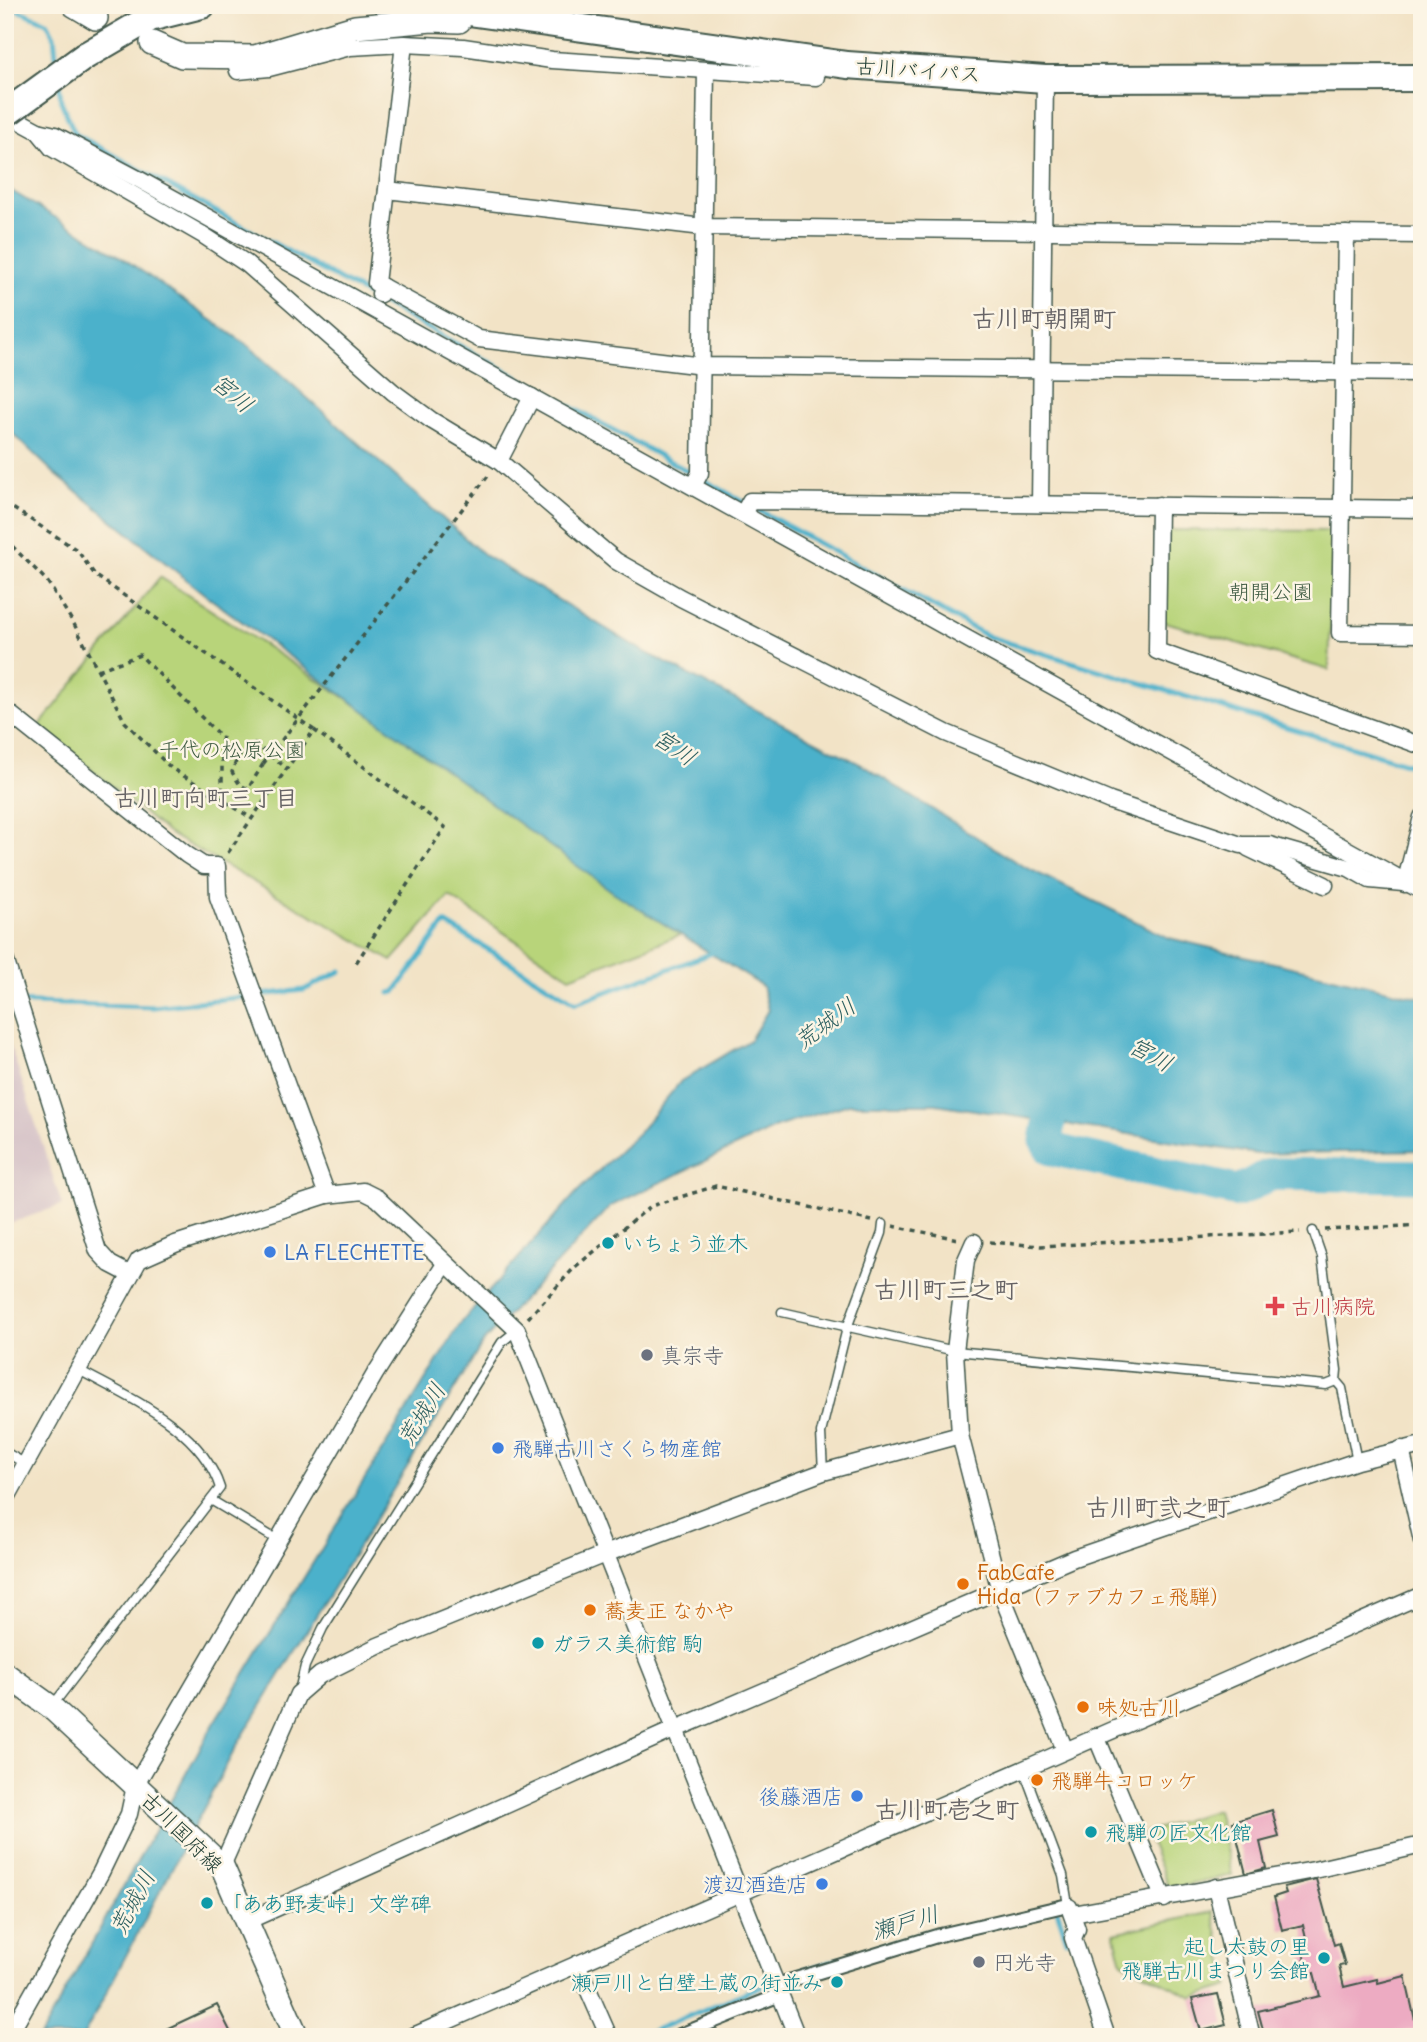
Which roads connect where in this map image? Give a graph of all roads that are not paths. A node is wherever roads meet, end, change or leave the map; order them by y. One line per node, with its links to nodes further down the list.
1 (74, 5): 4 (main road)
2 (202, 5): 5 (highway)
3 (419, 5): 6 (highway, 古川バイパス)
4 (96, 19)
5 (149, 22): 8 (main road); 13 (highway, bridge)
6 (591, 30): 8 (main road); 12 (highway, 古川バイパス)
7 (404, 44): 8 (street); 9 (street); 15 (street)
8 (234, 58)
9 (706, 70): 10 (street); 16 (street)
10 (816, 77)
11 (1422, 78): 12 (highway, 古川バイパス)
12 (1045, 79): 17 (street)
13 (5, 114): 14 (street)
14 (38, 131): 20 (street); 26 (street)
15 (387, 190): 16 (street); 20 (street)
16 (703, 227): 17 (street); 21 (street)
17 (1041, 230): 18 (street); 22 (street)
18 (1346, 234): 19 (street); 23 (street)
19 (1422, 235)
20 (377, 299): 21 (street); 25 (street)
21 (703, 366): 22 (street); 27 (street)
22 (1042, 369): 23 (street); 28 (street)
23 (1345, 372): 24 (street); 30 (street)
24 (1422, 373)
25 (532, 397): 26 (street); 27 (street)
26 (499, 461): 37 (street)
27 (696, 480): 31 (street)
28 (1040, 504): 29 (street); 31 (street)
29 (1158, 505): 30 (street); 35 (street)
30 (1342, 508): 32 (street); 33 (street)
31 (746, 509): 38 (street)
32 (1422, 509)
33 (1422, 634)
34 (5, 710): 42 (street)
35 (1422, 746)
36 (1422, 817): 38 (street)
37 (1241, 845): 38 (street); 39 (street)
38 (1405, 884): 40 (street)
39 (1325, 885)
40 (1422, 891)
41 (5, 960): 47 (street)
42 (327, 1195): 46 (street); 47 (street)
43 (883, 1224): 49 (lane)
44 (1313, 1231): 53 (lane)
45 (974, 1242): 51 (street)
46 (448, 1267): 50 (street); 63 (street)
47 (129, 1274): 52 (street)
48 (782, 1312): 49 (lane)
49 (847, 1328): 51 (lane); 60 (lane)
50 (517, 1330): 65 (street); 69 (lane)
51 (955, 1351): 53 (lane); 54 (street)
52 (78, 1369): 59 (street); 61 (lane)
53 (1336, 1381): 58 (lane)
54 (960, 1435): 60 (street); 66 (street)
55 (1422, 1446): 56 (street)
56 (1401, 1449): 58 (street); 64 (street)
57 (5, 1451): 59 (lane)
58 (1357, 1461): 66 (street)
59 (26, 1464): 62 (street)
60 (823, 1472): 65 (street)
61 (211, 1500): 63 (lane); 70 (lane)
62 (5, 1502)
63 (279, 1541): 75 (street)
64 (1422, 1541)
65 (605, 1554): 69 (street); 71 (street)
66 (1000, 1591): 71 (street); 73 (street)
67 (1422, 1595): 72 (street)
68 (5, 1674): 70 (main road, 古川国府線)
69 (298, 1694): 77 (street)
70 (51, 1707): 75 (main road, 古川国府線)
71 (675, 1730): 79 (street); 82 (street)
72 (1096, 1736): 73 (street); 80 (street)
73 (1065, 1750): 74 (street)
74 (1023, 1768): 79 (street); 81 (lane)
75 (139, 1789): 77 (main road, 古川国府線); 85 (street)
76 (1422, 1845): 78 (street)
77 (219, 1863): 82 (main road, 古川国府線)
78 (1216, 1888): 80 (street); 92 (street)
79 (741, 1891): 83 (street); 84 (street)
80 (1164, 1899): 81 (street)
81 (1068, 1908): 84 (street); 91 (street)
82 (245, 1922): 86 (main road, 古川国府線)
83 (578, 1964): 87 (street); 88 (street)
84 (777, 1986): 89 (street); 90 (street)
85 (8, 2037)
86 (297, 2037)
87 (411, 2037)
88 (609, 2037)
89 (675, 2037)
90 (797, 2037)
91 (1107, 2037)
92 (1252, 2037)

